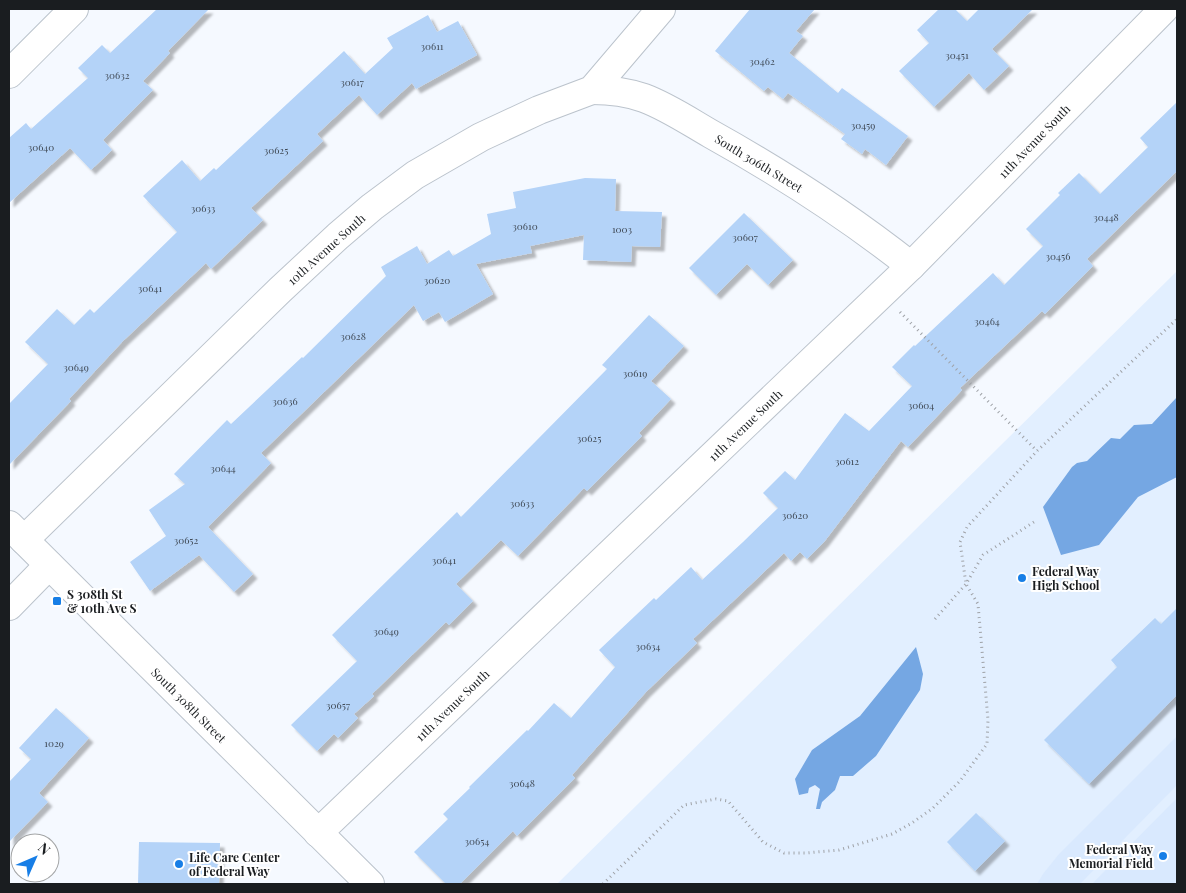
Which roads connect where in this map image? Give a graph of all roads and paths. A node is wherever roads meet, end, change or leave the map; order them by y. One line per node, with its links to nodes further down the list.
1 (74, 9): 4 (street)
2 (661, 9): 5 (street, 10th Avenue South)
3 (1164, 9): 6 (street, 11th Avenue South)
4 (9, 74)
5 (592, 90): 6 (street, South 306th Street); 11 (street, 10th Avenue South)
6 (911, 266): 7 (street, 11th Avenue South)
7 (882, 294): 9 (path); 16 (street, 11th Avenue South)
8 (1177, 319): 9 (path)
9 (1037, 451): 13 (path)
10 (1034, 522): 13 (path)
11 (16, 533): 12 (street, South 308th Street)
12 (49, 565): 14 (street); 16 (street, South 308th Street)
13 (966, 584): 15 (path); 18 (path)
14 (9, 606)
15 (935, 618)
16 (318, 833): 17 (street, South 308th Street)
17 (370, 884)
18 (603, 884)

